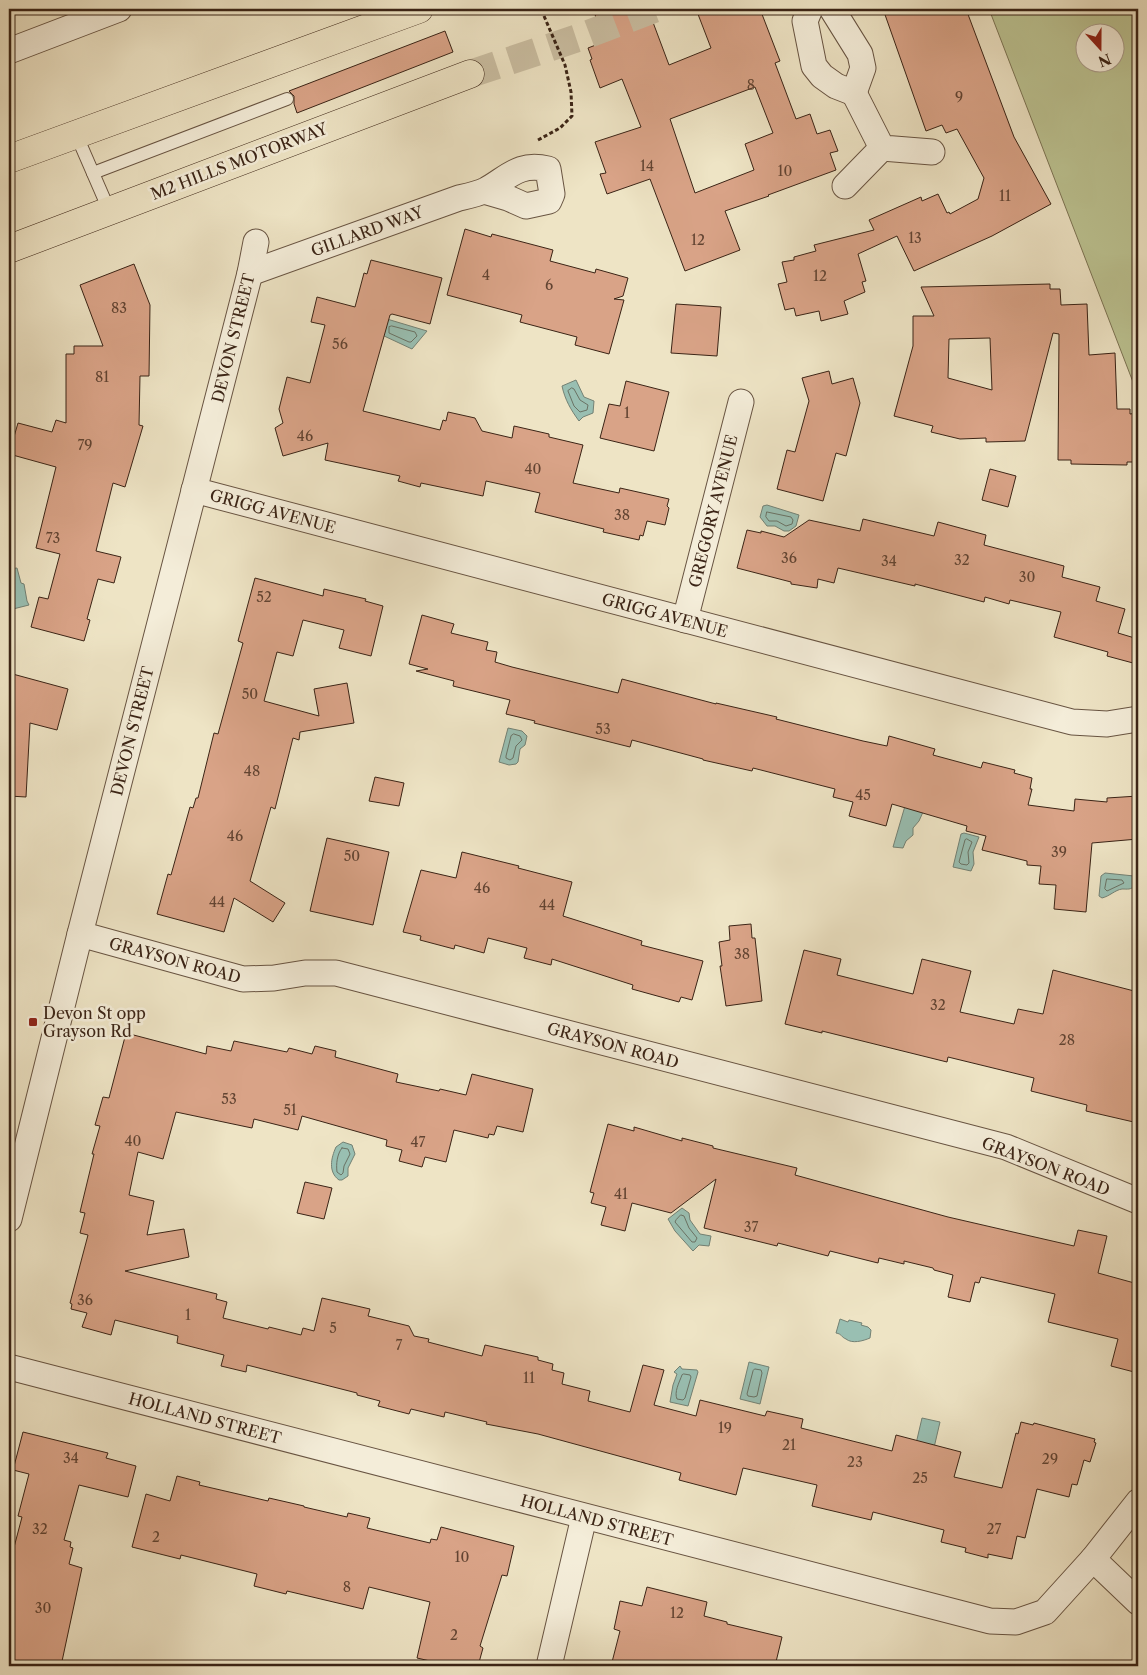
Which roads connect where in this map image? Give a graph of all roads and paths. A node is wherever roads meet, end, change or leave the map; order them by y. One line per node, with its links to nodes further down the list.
1 (119, 9): 6 (street)
2 (419, 9): 10 (highway)
3 (541, 9): 11 (path)
4 (810, 9): 8 (street)
5 (832, 9): 8 (street)
6 (9, 51)
7 (470, 74): 18 (highway, M2 HILLS MOTORWAY)
8 (854, 93): 12 (street)
9 (286, 100): 15 (lane)
10 (76, 134): 14 (highway); 15 (lane)
11 (534, 142)
12 (882, 148): 13 (street); 16 (street)
13 (932, 152)
14 (9, 159)
15 (93, 173): 18 (lane)
16 (845, 186)
17 (484, 191): 21 (street, GILLARD WAY)
18 (109, 210): 20 (highway, M2 HILLS MOTORWAY)
19 (256, 242): 21 (street, DEVON STREET)
20 (9, 249)
21 (250, 273): 23 (street, DEVON STREET)
22 (741, 402): 24 (street, GREGORY AVENUE)
23 (194, 490): 24 (street, GRIGG AVENUE); 26 (street, DEVON STREET)
24 (685, 620): 25 (street, GRIGG AVENUE)
25 (1138, 719)
26 (80, 934): 27 (street, GRAYSON ROAD); 28 (street, DEVON STREET)
27 (1138, 1201)
28 (9, 1219)
29 (9, 1367): 31 (street, HOLLAND STREET)
30 (1138, 1502): 32 (street, HOLLAND STREET)
31 (584, 1517): 32 (street, HOLLAND STREET); 34 (street)
32 (1093, 1559): 33 (street)
33 (1138, 1602)
34 (549, 1666)

